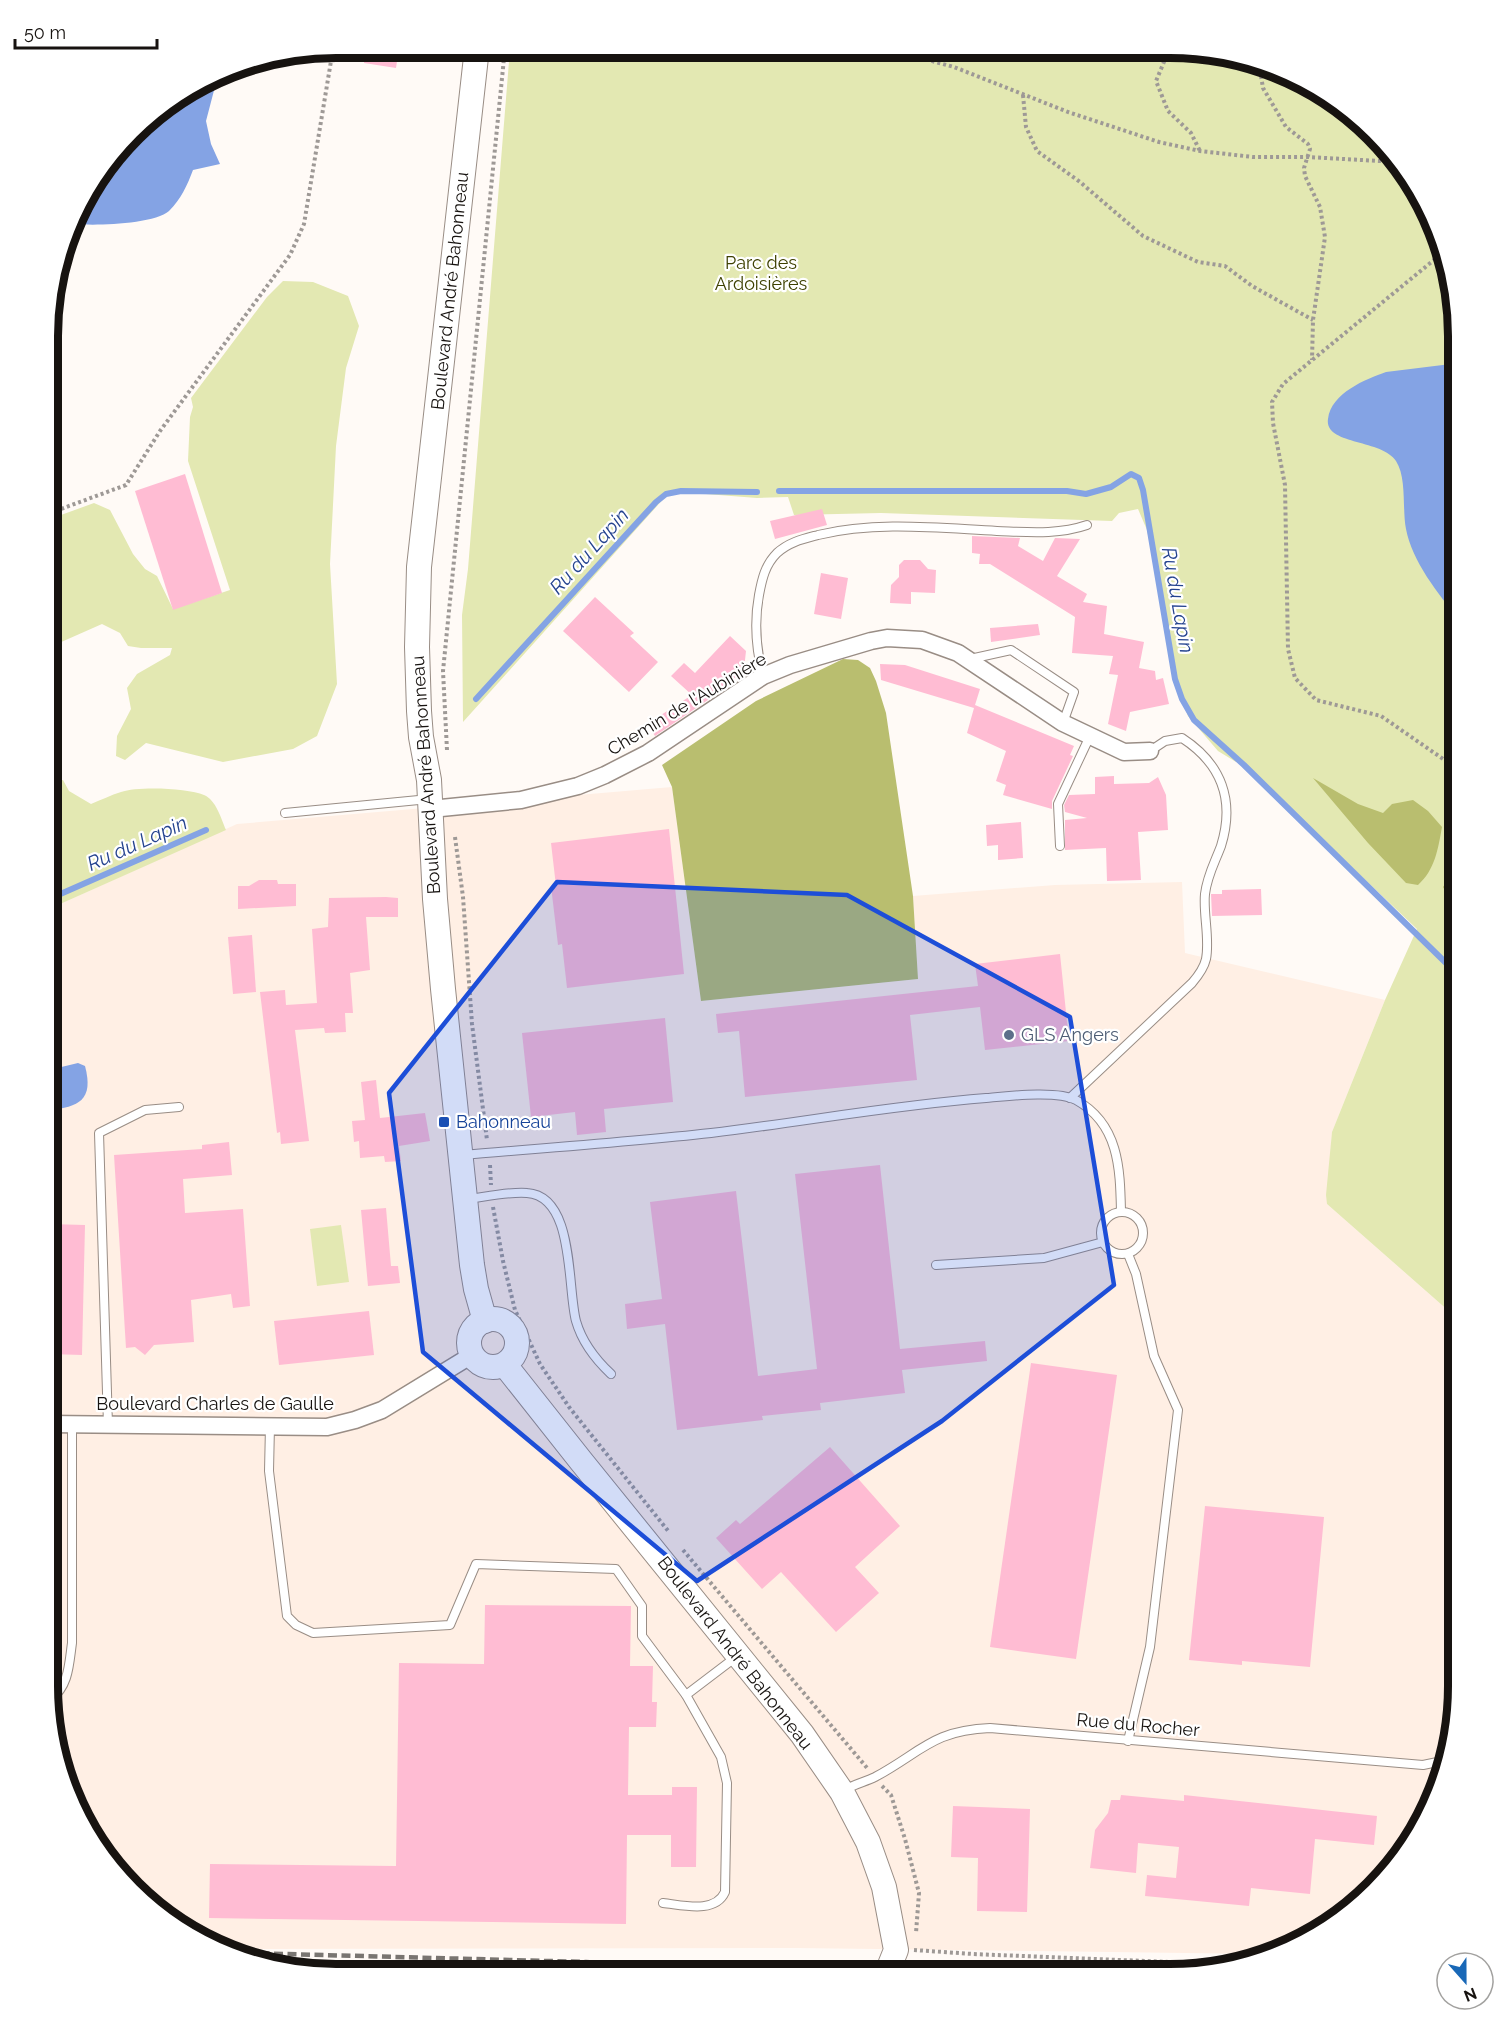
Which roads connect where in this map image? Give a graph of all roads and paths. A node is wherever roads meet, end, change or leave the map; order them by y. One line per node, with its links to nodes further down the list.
1 (331, 58): 14 (path)
2 (476, 58): 23 (street, Boulevard André Bahonneau)
3 (504, 58): 21 (path)
4 (925, 58): 7 (path)
5 (1166, 58): 8 (path)
6 (1261, 73): 9 (path)
7 (1023, 94): 8 (path); 12 (path)
8 (1200, 151): 9 (path)
9 (1308, 157): 10 (path); 12 (path)
10 (1387, 161)
11 (1437, 258): 13 (path)
12 (1313, 320): 13 (path)
13 (1312, 360): 22 (path)
14 (58, 510)
15 (1087, 525): 17 (lane)
16 (967, 659): 17 (street, Chemin de l'Aubinière); 18 (street, Chemin de l'Aubinière); 18 (lane)
17 (763, 676): 23 (street, Chemin de l'Aubinière)
18 (1063, 723): 19 (street, Chemin de l'Aubinière)
19 (1090, 736): 20 (street, Chemin de l'Aubinière); 25 (lane)
20 (1150, 750): 26 (lane)
21 (448, 757)
22 (1448, 762)
23 (437, 806): 24 (lane); 28 (path); 29 (street, Boulevard André Bahonneau)
24 (285, 813)
25 (1060, 846)
26 (1070, 1098): 28 (lane); 32 (lane)
27 (178, 1107): 42 (lane)
28 (489, 1153): 29 (lane); 30 (path)
29 (459, 1155): 31 (street, Boulevard André Bahonneau)
30 (492, 1196): 31 (lane); 39 (lane); 44 (path)
31 (464, 1199): 36 (street, Boulevard André Bahonneau)
32 (1121, 1211): 33 (lane); 34 (lane)
33 (1103, 1242): 34 (lane); 35 (lane)
34 (1128, 1254): 49 (lane)
35 (936, 1265)
36 (485, 1321): 37 (street); 38 (street)
37 (472, 1355): 38 (street); 43 (street, Boulevard Charles de Gaulle)
38 (505, 1365): 46 (street, Boulevard André Bahonneau)
39 (610, 1374)
40 (58, 1424): 41 (street, Boulevard Charles de Gaulle)
41 (72, 1424): 42 (street, Boulevard Charles de Gaulle); 47 (lane)
42 (108, 1425): 43 (street, Boulevard Charles de Gaulle)
43 (270, 1426): 48 (lane)
44 (672, 1536)
45 (678, 1544): 51 (path)
46 (738, 1654): 48 (lane); 52 (street, Boulevard André Bahonneau)
47 (58, 1693)
48 (686, 1695): 53 (lane)
49 (1128, 1741): 50 (lane, Rue du Rocher); 51 (lane, Rue du Rocher)
50 (1438, 1762)
51 (874, 1777): 52 (lane, Rue du Rocher); 54 (path)
52 (842, 1792): 54 (street, Boulevard André Bahonneau)
53 (663, 1903)
54 (904, 1950): 55 (path); 56 (street, Boulevard André Bahonneau); 57 (street)
55 (1197, 1963)
56 (891, 1964)
57 (902, 1964)

